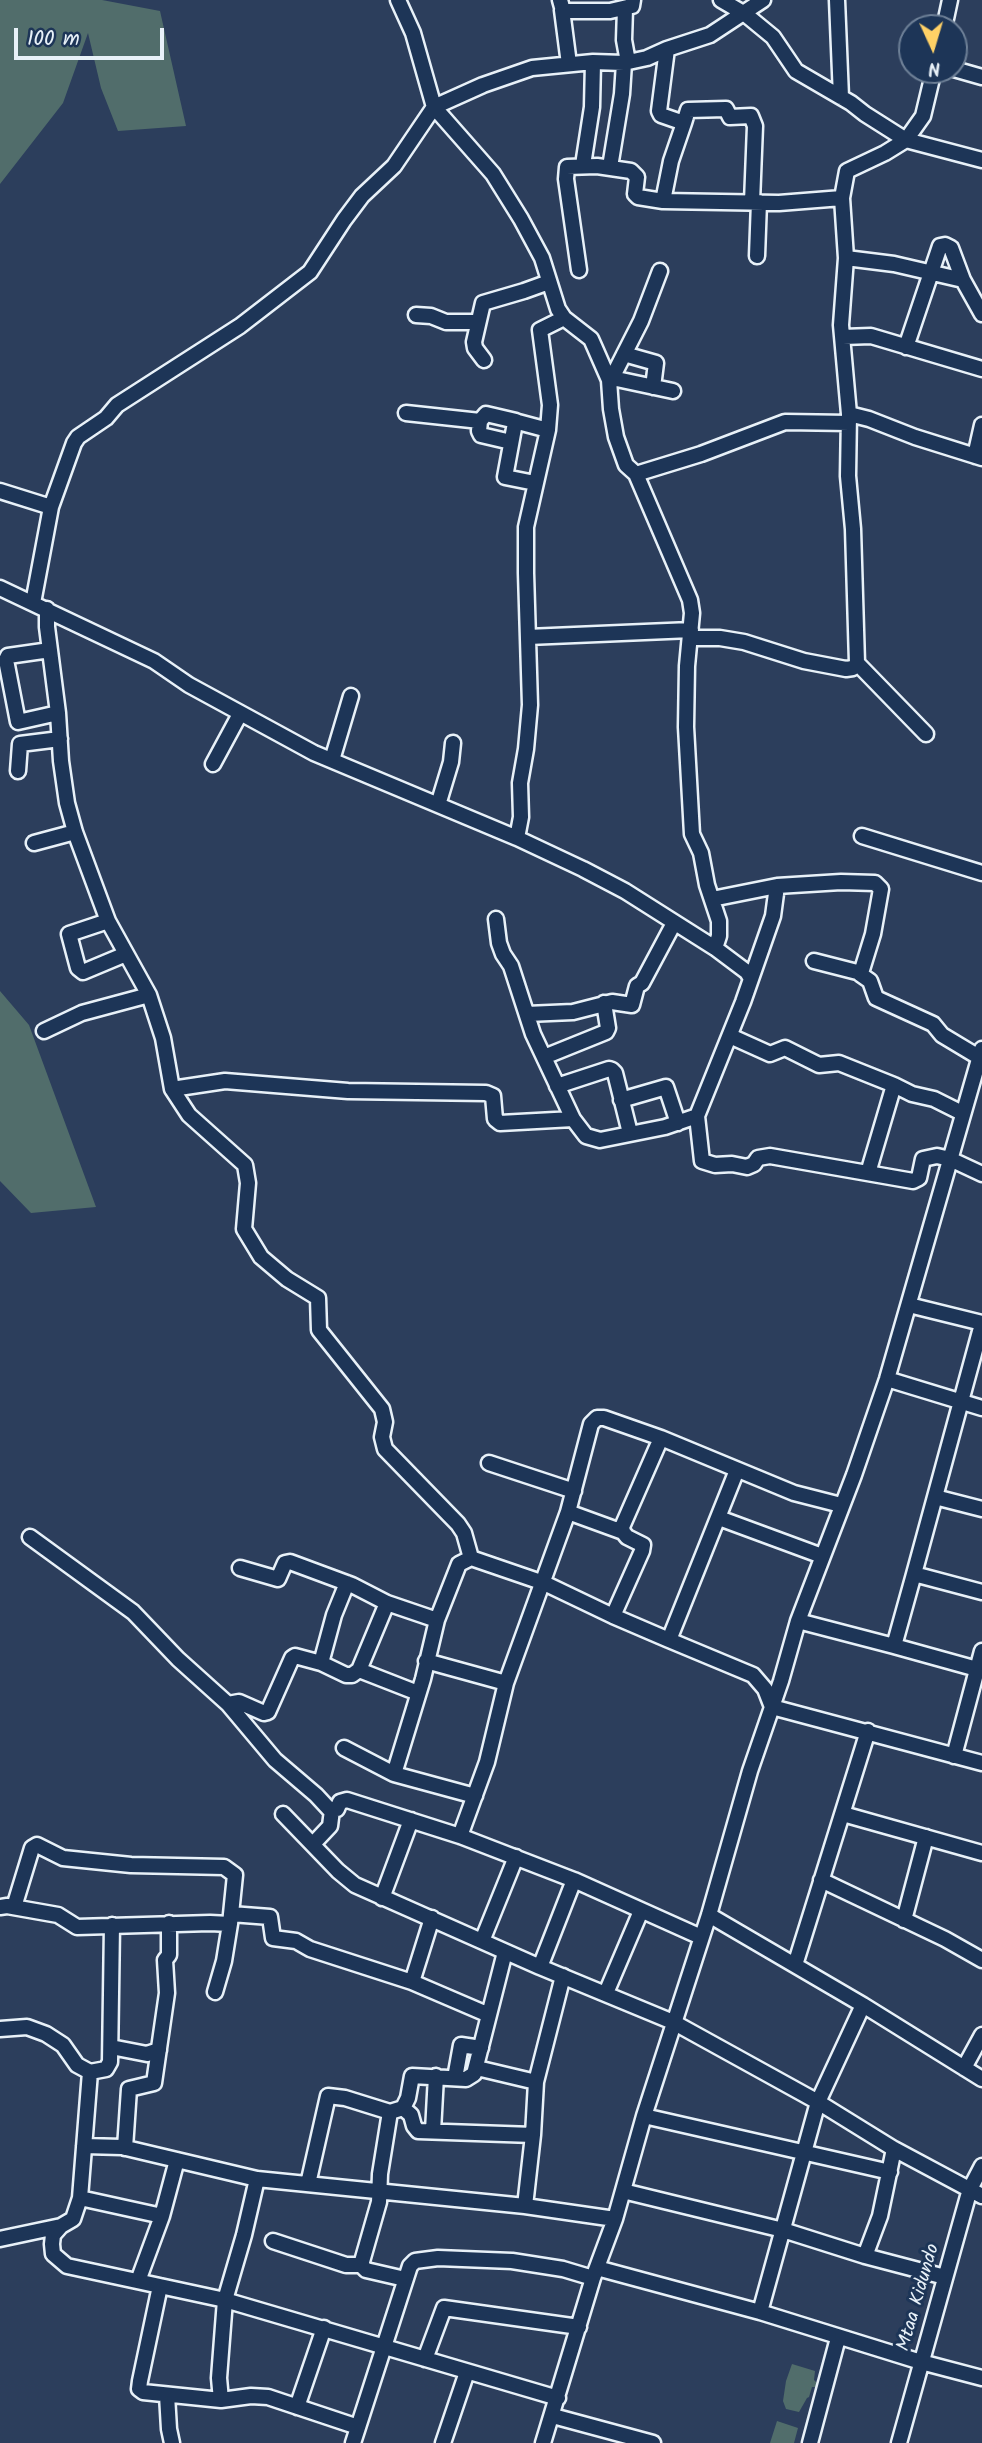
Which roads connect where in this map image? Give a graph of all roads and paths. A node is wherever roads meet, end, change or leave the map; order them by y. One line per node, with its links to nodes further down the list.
1 (398, 0): 14 (street)
2 (722, 0): 7 (street)
3 (763, 0): 7 (street)
4 (838, 0): 13 (street)
5 (561, 5): 6 (street); 11 (street)
6 (629, 5): 10 (street)
7 (744, 14): 8 (street); 13 (street)
8 (667, 49): 10 (street); 15 (street)
9 (593, 62): 10 (street); 11 (street); 18 (street)
10 (626, 62): 19 (street)
11 (569, 64): 14 (street)
12 (931, 84): 16 (street)
13 (841, 97): 16 (street)
14 (434, 107): 29 (street); 53 (street)
15 (684, 124): 21 (street); 22 (street)
16 (906, 141): 17 (street); 20 (street)
17 (982, 160)
18 (583, 165): 19 (street); 25 (street)
19 (610, 167): 21 (street)
20 (842, 198): 22 (street); 24 (street)
21 (663, 201): 22 (street)
22 (755, 202): 23 (street)
23 (757, 256)
24 (846, 258): 27 (street); 34 (street)
25 (579, 270)
26 (660, 271): 36 (street)
27 (929, 271): 28 (street); 28 (street); 35 (street)
28 (963, 280): 30 (street)
29 (548, 282): 32 (street); 33 (street)
30 (982, 314)
31 (416, 315): 33 (street)
32 (564, 318): 39 (street); 47 (street)
33 (478, 322): 37 (street)
34 (843, 337): 35 (street); 43 (street)
35 (906, 347): 38 (street)
36 (624, 354): 39 (street); 40 (street)
37 (484, 360)
38 (982, 369)
39 (611, 379): 40 (street); 50 (street)
40 (653, 387): 41 (street)
41 (673, 391)
42 (406, 413): 44 (street)
43 (849, 419): 49 (street); 50 (street); 60 (street)
44 (480, 421): 45 (street); 48 (street)
45 (516, 421): 47 (street); 48 (street)
46 (982, 425): 49 (street)
47 (548, 430): 51 (street)
48 (511, 442): 51 (street)
49 (978, 457)
50 (636, 474): 57 (street)
51 (535, 483): 58 (street)
52 (0, 491): 53 (street)
53 (51, 507): 55 (street)
54 (0, 588): 55 (street)
55 (33, 603): 56 (street)
56 (47, 609): 59 (street); 63 (street)
57 (691, 634): 58 (street); 60 (street); 79 (street)
58 (528, 636): 75 (street)
59 (50, 650): 62 (street); 64 (street)
60 (857, 663): 65 (street)
61 (351, 696): 69 (street)
62 (58, 713): 64 (street); 66 (street)
63 (240, 714): 69 (street); 70 (street)
64 (18, 722): 68 (street)
65 (926, 734)
66 (60, 739): 68 (street); 73 (street)
67 (453, 743): 72 (street)
68 (20, 744): 71 (street)
69 (331, 760): 72 (street)
70 (213, 764)
71 (18, 771)
72 (438, 805): 75 (street)
73 (75, 832): 76 (street); 81 (street)
74 (862, 836): 77 (street)
75 (517, 838): 82 (street)
76 (34, 843)
77 (982, 873)
78 (777, 887): 79 (street); 86 (street); 87 (street)
79 (712, 898): 83 (street)
80 (496, 919): 90 (street)
81 (108, 921): 84 (street); 84 (street)
82 (674, 923): 83 (street); 89 (street)
83 (715, 948): 87 (street)
84 (126, 954): 88 (street)
85 (814, 961): 86 (street)
86 (860, 974): 93 (street)
87 (750, 977): 92 (street)
88 (149, 995): 91 (street); 97 (street)
89 (604, 1003): 90 (street); 94 (street)
90 (527, 1014): 94 (street)
91 (44, 1031)
92 (730, 1036): 95 (street); 100 (street)
93 (981, 1056): 99 (street)
94 (544, 1057): 96 (street)
95 (894, 1085): 99 (street); 105 (street)
96 (557, 1086): 98 (street); 101 (street)
97 (172, 1089): 101 (street); 124 (street)
98 (621, 1100): 102 (street); 103 (street)
99 (962, 1113): 104 (street)
100 (697, 1116): 102 (street); 105 (street)
101 (573, 1119): 103 (street)
102 (678, 1123): 103 (street)
103 (630, 1133)
104 (950, 1159): 105 (street); 106 (street); 107 (street)
105 (868, 1172)
106 (982, 1174)
107 (909, 1305): 108 (street); 109 (street)
108 (982, 1324): 110 (street)
109 (887, 1379): 110 (street); 117 (street)
110 (961, 1402): 111 (street); 116 (street)
111 (982, 1408)
112 (661, 1438): 114 (street); 115 (street); 121 (street)
113 (489, 1463): 115 (street)
114 (737, 1470): 117 (street); 120 (street)
115 (574, 1491): 119 (street)
116 (936, 1497): 118 (street); 126 (street)
117 (841, 1505): 123 (street)
118 (982, 1509)
119 (568, 1512): 121 (street); 128 (street)
120 (719, 1518): 123 (street); 134 (street)
121 (623, 1532): 131 (street)
122 (30, 1537): 143 (street)
123 (822, 1556): 133 (street)
124 (471, 1558): 128 (street); 132 (street)
125 (240, 1567): 127 (street)
126 (914, 1574): 129 (street); 135 (street)
127 (347, 1583): 130 (street); 138 (street)
128 (544, 1583): 131 (street); 141 (street)
129 (982, 1592)
130 (387, 1604): 132 (street); 140 (street)
131 (613, 1615): 134 (street)
132 (437, 1620): 137 (street)
133 (798, 1621): 135 (street); 144 (street)
134 (669, 1640): 144 (street)
135 (894, 1646): 139 (street)
136 (982, 1651): 139 (street)
137 (426, 1661): 141 (street); 142 (street)
138 (321, 1663): 140 (street); 143 (street)
139 (977, 1669): 147 (street)
140 (359, 1670): 142 (street)
141 (506, 1683): 150 (street)
142 (418, 1693): 149 (street)
143 (228, 1704): 151 (street)
144 (772, 1707): 145 (street); 165 (street)
145 (868, 1731): 147 (street); 153 (street)
146 (344, 1748): 149 (street)
147 (954, 1756): 148 (street)
148 (982, 1763)
149 (394, 1774): 150 (street)
150 (475, 1796): 155 (street)
151 (332, 1810): 154 (street); 157 (street)
152 (283, 1814): 157 (street)
153 (843, 1814): 156 (street); 161 (street)
154 (411, 1821): 155 (street); 162 (street)
155 (460, 1836): 159 (street)
156 (926, 1838): 158 (street); 168 (street)
157 (313, 1844): 162 (street)
158 (982, 1853)
159 (516, 1857): 160 (street); 172 (street)
160 (574, 1880): 164 (street); 176 (street)
161 (821, 1880): 168 (street); 175 (street)
162 (382, 1898): 166 (street)
163 (7, 1907): 167 (street); 170 (street)
164 (641, 1911): 171 (street); 180 (street)
165 (709, 1915): 171 (street); 175 (street)
166 (432, 1918): 172 (street); 178 (street)
167 (231, 1919): 169 (street); 178 (street); 179 (street)
168 (904, 1920): 174 (street)
169 (169, 1923): 170 (street); 188 (street)
170 (112, 1925): 186 (street)
171 (701, 1937): 183 (street)
172 (482, 1941): 173 (street)
173 (505, 1952): 176 (street); 182 (street)
174 (982, 1960)
175 (795, 1965): 181 (street)
176 (540, 1967): 177 (street)
177 (564, 1976): 180 (street); 195 (street)
178 (412, 1982): 182 (street)
179 (215, 1992)
180 (606, 1993): 183 (street)
181 (863, 2005): 190 (street); 196 (street)
182 (489, 2015): 187 (street)
183 (673, 2021): 196 (street); 198 (street)
184 (0, 2029): 191 (street)
185 (982, 2035): 190 (street)
186 (111, 2047): 188 (street); 191 (street)
187 (481, 2048): 189 (street); 193 (street)
188 (159, 2050): 202 (street)
189 (477, 2068): 193 (street); 195 (street)
190 (964, 2068): 194 (street)
191 (90, 2072): 201 (street)
192 (436, 2076): 193 (street); 197 (street); 199 (street)
193 (455, 2078)
194 (982, 2079)
195 (536, 2082): 200 (street)
196 (818, 2102): 203 (street); 204 (street)
197 (397, 2110): 199 (street); 209 (street); 211 (street)
198 (644, 2116): 204 (street); 210 (street)
199 (433, 2132): 200 (street)
200 (533, 2135): 214 (street)
201 (84, 2146): 202 (street); 213 (street)
202 (125, 2148): 205 (street)
203 (894, 2149): 207 (street); 212 (street)
204 (805, 2151): 207 (street); 218 (street)
205 (177, 2160): 208 (street); 215 (street)
206 (982, 2166): 212 (street, Mtaa Kidundo)
207 (890, 2172): 221 (street)
208 (257, 2179): 209 (street); 228 (street)
209 (308, 2184): 211 (street)
210 (623, 2191): 216 (street); 218 (street)
211 (379, 2192): 214 (street); 222 (street)
212 (976, 2193): 224 (street, Mtaa Kidundo)
213 (80, 2198): 215 (street); 217 (street)
214 (524, 2206): 216 (street)
215 (162, 2216): 226 (street)
216 (615, 2219): 223 (street)
217 (61, 2226): 219 (street); 226 (street)
218 (783, 2230): 221 (street); 229 (street)
219 (0, 2239)
220 (273, 2241): 222 (street)
221 (865, 2256): 224 (street)
222 (361, 2265): 225 (street)
223 (595, 2273): 225 (street); 229 (street); 230 (street)
224 (946, 2277): 235 (street, Mtaa Kidundo)
225 (405, 2279): 233 (street)
226 (138, 2281): 227 (street)
227 (160, 2286): 228 (street); 238 (street)
228 (225, 2300): 231 (street); 240 (street)
229 (760, 2312): 232 (street)
230 (579, 2327): 234 (street); 239 (street)
231 (324, 2328): 233 (street); 241 (street)
232 (838, 2338): 235 (street); 249 (street)
233 (384, 2346): 234 (street); 243 (street)
234 (425, 2359): 236 (street)
235 (921, 2362): 237 (street); 250 (street, Mtaa Kidundo)
236 (467, 2372): 239 (street); 246 (street)
237 (982, 2378)
238 (167, 2395): 240 (street); 244 (street)
239 (558, 2398): 242 (street)
240 (221, 2400): 241 (street)
241 (297, 2407): 243 (street)
242 (553, 2416): 247 (street); 248 (street)
243 (358, 2427): 245 (street)
244 (172, 2443)
245 (352, 2443)
246 (443, 2443)
247 (543, 2443)
248 (653, 2443)
249 (810, 2443)
250 (899, 2443)

